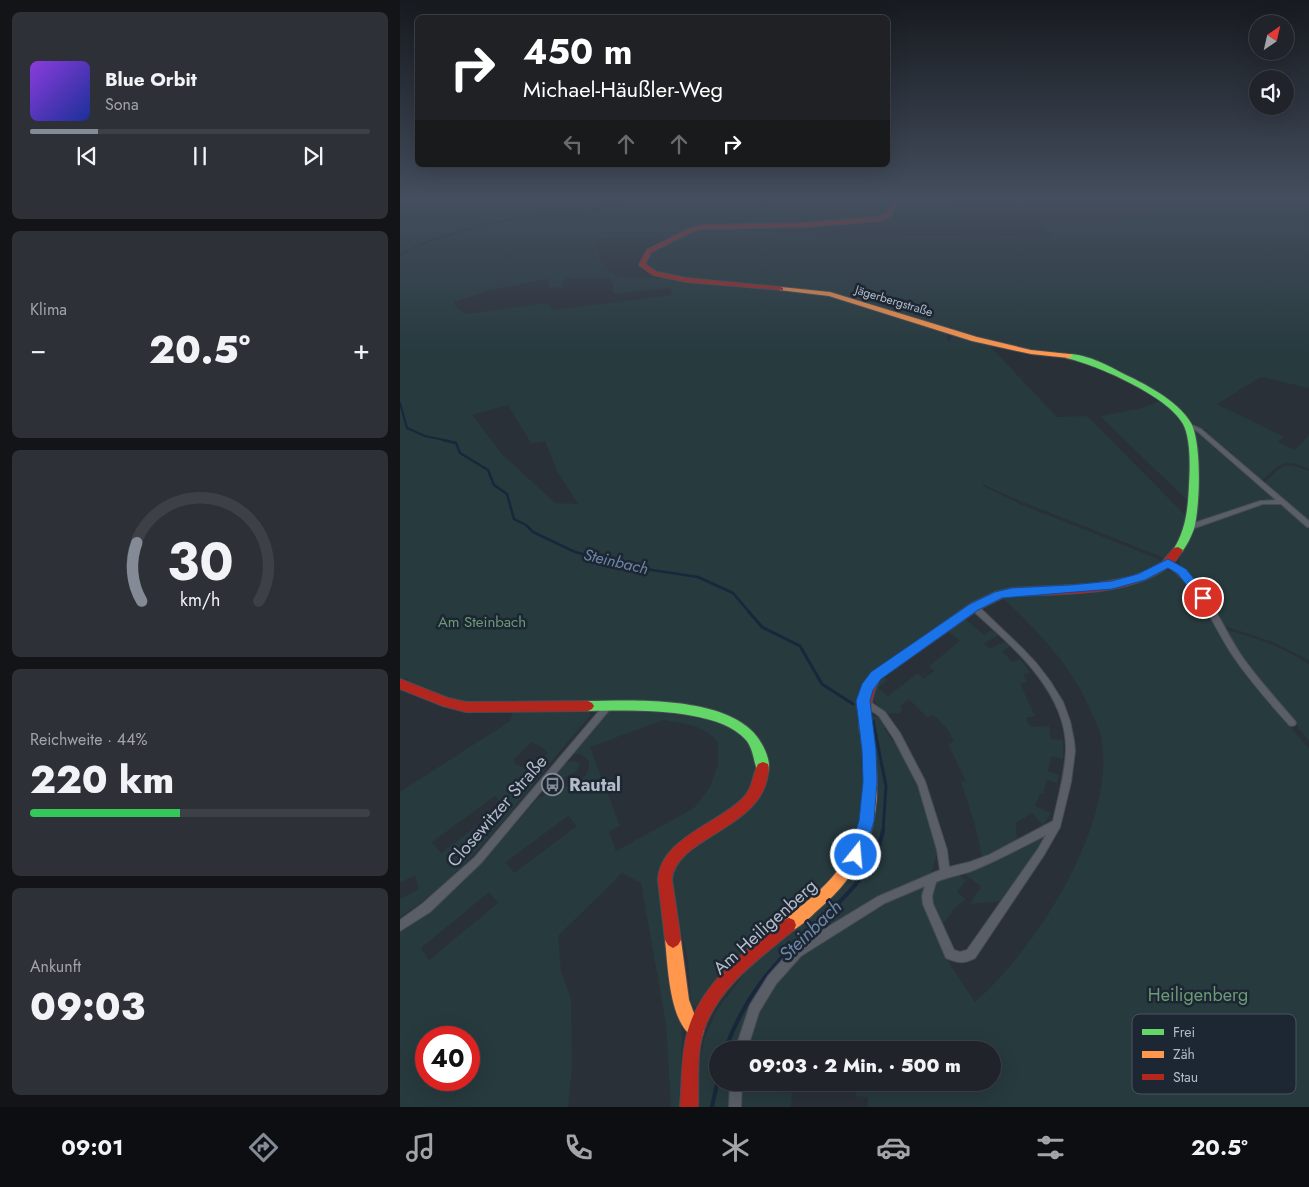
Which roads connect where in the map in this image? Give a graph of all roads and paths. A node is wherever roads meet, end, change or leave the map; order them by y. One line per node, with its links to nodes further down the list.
1 (650, 251): 2 (street, Jägerbergstraße)
2 (1188, 425): 3 (street, Jägerbergstraße); 5 (street)
3 (1284, 502): 4 (street, Jägerbergstraße); 5 (street)
4 (1309, 525)
5 (1190, 527): 6 (street)
6 (1168, 563): 7 (street); 11 (street)
7 (974, 607): 9 (street); 12 (street)
8 (400, 684): 10 (street)
9 (863, 701): 13 (street); 16 (street, Am Heiligenberg)
10 (608, 706): 15 (street, Closewitzer Straße); 16 (street)
11 (1292, 723)
12 (1057, 824): 13 (street); 14 (street)
13 (945, 873): 14 (street)
14 (932, 879): 17 (street)
15 (400, 926)
16 (696, 1030): 19 (street)
17 (744, 1041)
18 (736, 1091): 20 (street)
19 (689, 1107)
20 (735, 1107)

